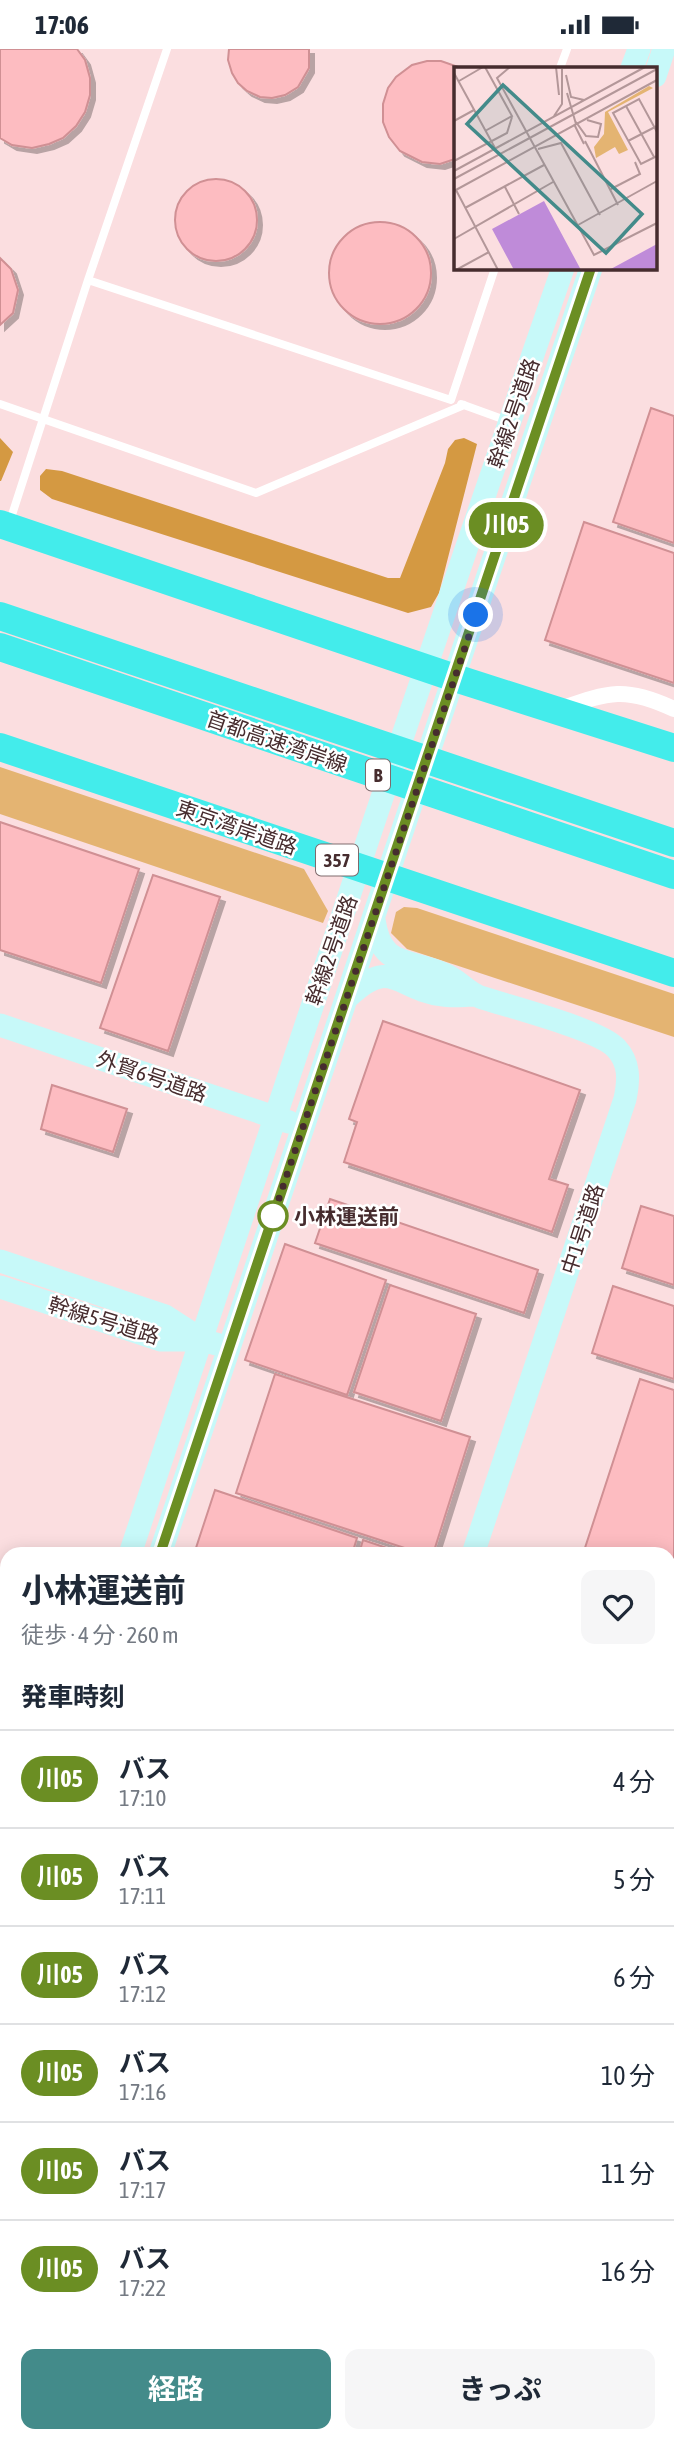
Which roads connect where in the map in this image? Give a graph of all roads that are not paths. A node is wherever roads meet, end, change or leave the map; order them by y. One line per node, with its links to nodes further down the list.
1 (167, 49): 11 (lane)
2 (567, 49): 5 (lane)
3 (639, 49): 6 (street)
4 (664, 49): 7 (street)
5 (560, 67)
6 (632, 67)
7 (656, 73)
8 (495, 269): 12 (lane)
9 (563, 269): 16 (street, 幹線2号道路)
10 (591, 269): 21 (street, 幹線2号道路)
11 (88, 280): 12 (lane); 15 (lane)
12 (451, 400): 14 (lane)
13 (0, 404): 15 (lane)
14 (464, 405): 15 (lane); 16 (lane)
15 (43, 419): 17 (lane)
16 (510, 421): 20 (street, 幹線2号道路)
17 (4, 526): 20 (highway)
18 (0, 616): 26 (highway, 首都高速湾岸線 / B)
19 (0, 647): 28 (highway, 首都高速湾岸線 / B)
20 (425, 667): 21 (highway); 27 (street, 幹線2号道路)
21 (455, 678): 23 (highway); 29 (street, 幹線2号道路)
22 (674, 709): 23 (street)
23 (554, 711): 25 (highway)
24 (0, 747): 27 (highway, 東京湾岸道路 / 357)
25 (674, 748)
26 (674, 843)
27 (360, 868): 29 (highway, 東京湾岸道路 / 357); 35 (street, 幹線2号道路)
28 (674, 875)
29 (388, 878): 30 (street, 幹線2号道路); 31 (highway, 東京湾岸道路 / 357)
30 (374, 920): 32 (street, 中1号道路); 33 (street, 幹線2号道路)
31 (674, 973)
32 (476, 995): 33 (street, 中1号道路); 43 (street, 中1号道路)
33 (348, 997): 36 (street, 幹線2号道路)
34 (0, 1025): 35 (street, 外貿6号道路)
35 (276, 1118): 36 (street, 外貿6号道路); 39 (street, 幹線2号道路)
36 (303, 1127): 40 (street, 幹線2号道路)
37 (0, 1261): 39 (street, 幹線5号道路)
38 (0, 1287): 39 (street, 幹線5号道路)
39 (202, 1340): 40 (street); 41 (street, 幹線2号道路)
40 (229, 1348): 42 (street, 幹線2号道路)
41 (132, 1547)
42 (162, 1547)
43 (475, 1547)

